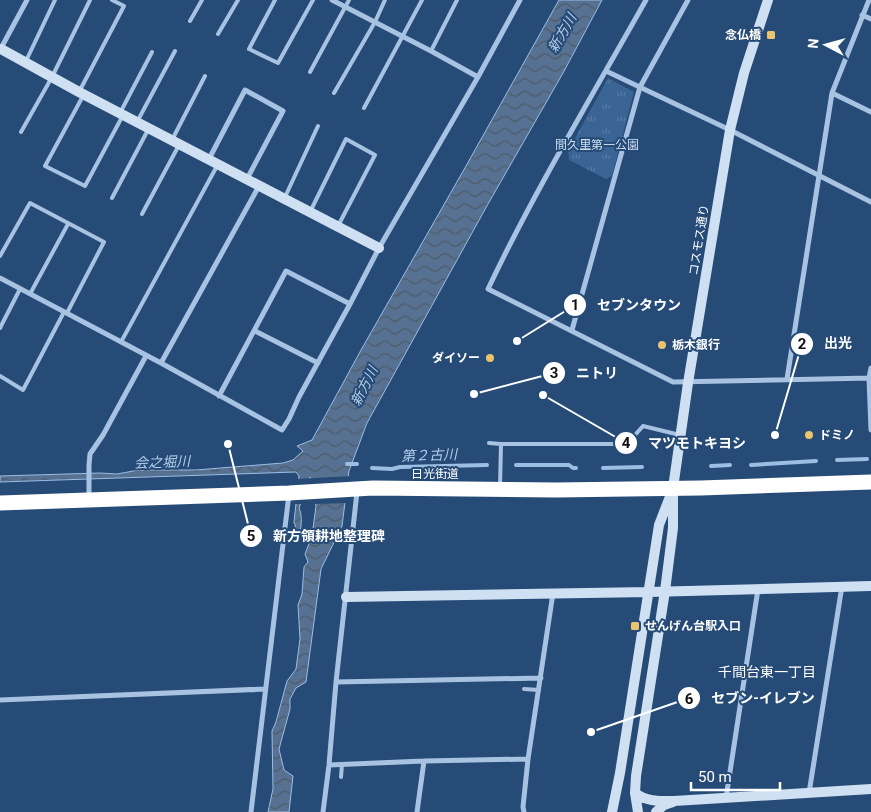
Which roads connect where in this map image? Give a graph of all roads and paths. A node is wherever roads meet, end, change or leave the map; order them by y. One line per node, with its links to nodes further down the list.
1 (27, 0): 26 (street)
2 (55, 0): 30 (lane)
3 (90, 0): 34 (lane)
4 (112, 0): 37 (lane)
5 (202, 0): 22 (lane)
6 (238, 0): 24 (lane)
7 (275, 0): 8 (lane)
8 (313, 0)
9 (332, 0): 19 (street)
10 (349, 0): 19 (lane)
11 (385, 0): 23 (lane)
12 (422, 0): 25 (lane)
13 (457, 0): 28 (lane)
14 (520, 0): 35 (street)
15 (646, 0): 31 (street)
16 (688, 0): 36 (street)
17 (768, 0): 46 (street, コスモス通り)
18 (868, 0): 20 (street)
19 (345, 7): 23 (street); 32 (lane)
20 (862, 15): 21 (street); 39 (street)
21 (871, 20)
22 (190, 21)
23 (374, 22): 25 (street); 38 (lane)
24 (218, 34)
25 (402, 37): 28 (street); 40 (lane)
26 (0, 49): 30 (street)
27 (175, 51): 43 (lane)
28 (431, 51): 35 (street)
29 (152, 52): 42 (lane)
30 (26, 62): 34 (street)
31 (606, 71): 36 (street); 68 (street)
32 (310, 72)
33 (205, 76): 48 (lane)
34 (52, 77): 37 (street); 47 (lane)
35 (478, 77): 60 (street)
36 (640, 87): 46 (street); 68 (street)
37 (82, 93): 42 (street); 42 (lane)
38 (334, 93)
39 (832, 93): 41 (street); 50 (street)
40 (364, 108)
41 (871, 112)
42 (121, 114): 43 (street)
43 (138, 122): 45 (street)
44 (318, 126): 54 (lane)
45 (149, 128): 48 (street); 53 (lane)
46 (730, 130): 50 (street); 78 (street, コスモス通り)
47 (21, 132)
48 (175, 142): 49 (street); 57 (lane)
49 (213, 162): 51 (street); 51 (street); 70 (lane)
50 (819, 176): 55 (street); 77 (street)
51 (247, 179): 52 (street)
52 (259, 186): 54 (street); 72 (street)
53 (112, 198)
54 (284, 199): 56 (street)
55 (871, 202)
56 (310, 212): 59 (street); 59 (lane)
57 (142, 214)
58 (68, 224): 61 (lane); 64 (lane); 66 (lane)
59 (337, 226): 60 (street)
60 (379, 248): 65 (street)
61 (0, 256)
62 (0, 278): 63 (street)
63 (20, 289): 64 (street); 67 (lane)
64 (30, 294): 66 (street)
65 (350, 304): 69 (street); 73 (street)
66 (66, 313): 70 (street); 75 (lane)
67 (0, 328)
68 (572, 330): 78 (street)
69 (255, 331): 73 (street); 79 (street)
70 (121, 342): 71 (street)
71 (146, 356): 72 (street); 89 (street)
72 (161, 363): 79 (street)
73 (318, 363): 79 (street)
74 (871, 368): 76 (street)
75 (0, 376)
76 (870, 378): 77 (street); 80 (street)
77 (787, 379): 78 (street)
78 (688, 382): 81 (street, コスモス通り)
79 (219, 396)
80 (871, 430)
81 (680, 435): 83 (lane); 85 (street, コスモス通り)
82 (489, 444): 83 (lane)
83 (501, 444): 86 (lane)
84 (871, 482): 85 (highway, 日光街道)
85 (673, 488): 86 (highway, 日光街道); 94 (street, コスモス通り); 95 (street, コスモス通り)
86 (500, 489): 87 (highway, 日光街道)
87 (355, 490): 88 (highway, 日光街道); 97 (street)
88 (291, 493): 89 (highway, 日光街道); 100 (street)
89 (89, 499): 90 (highway, 日光街道)
90 (0, 503)
91 (842, 586): 92 (street); 93 (street); 111 (street)
92 (871, 586)
93 (758, 588): 94 (street); 112 (street)
94 (665, 591): 95 (street); 110 (street, コスモス通り)
95 (649, 592): 96 (street); 118 (street, コスモス通り)
96 (553, 594): 97 (street); 98 (street)
97 (346, 597): 99 (street)
98 (541, 678): 99 (street); 102 (street)
99 (336, 682): 107 (street)
100 (265, 689): 103 (street); 114 (street)
101 (524, 690): 102 (lane)
102 (539, 690): 104 (street)
103 (0, 700)
104 (528, 759): 105 (street); 117 (street)
105 (424, 761): 106 (street); 116 (street)
106 (342, 764): 107 (street); 108 (lane)
107 (329, 765): 115 (street)
108 (342, 776)
109 (871, 789): 111 (street)
110 (636, 793): 113 (street); 119 (street, コスモス通り)
111 (809, 793): 112 (street)
112 (726, 798): 113 (street)
113 (674, 801): 120 (street)
114 (250, 812)
115 (323, 812)
116 (417, 812)
117 (524, 812)
118 (612, 812)
119 (638, 812)
120 (656, 812)

